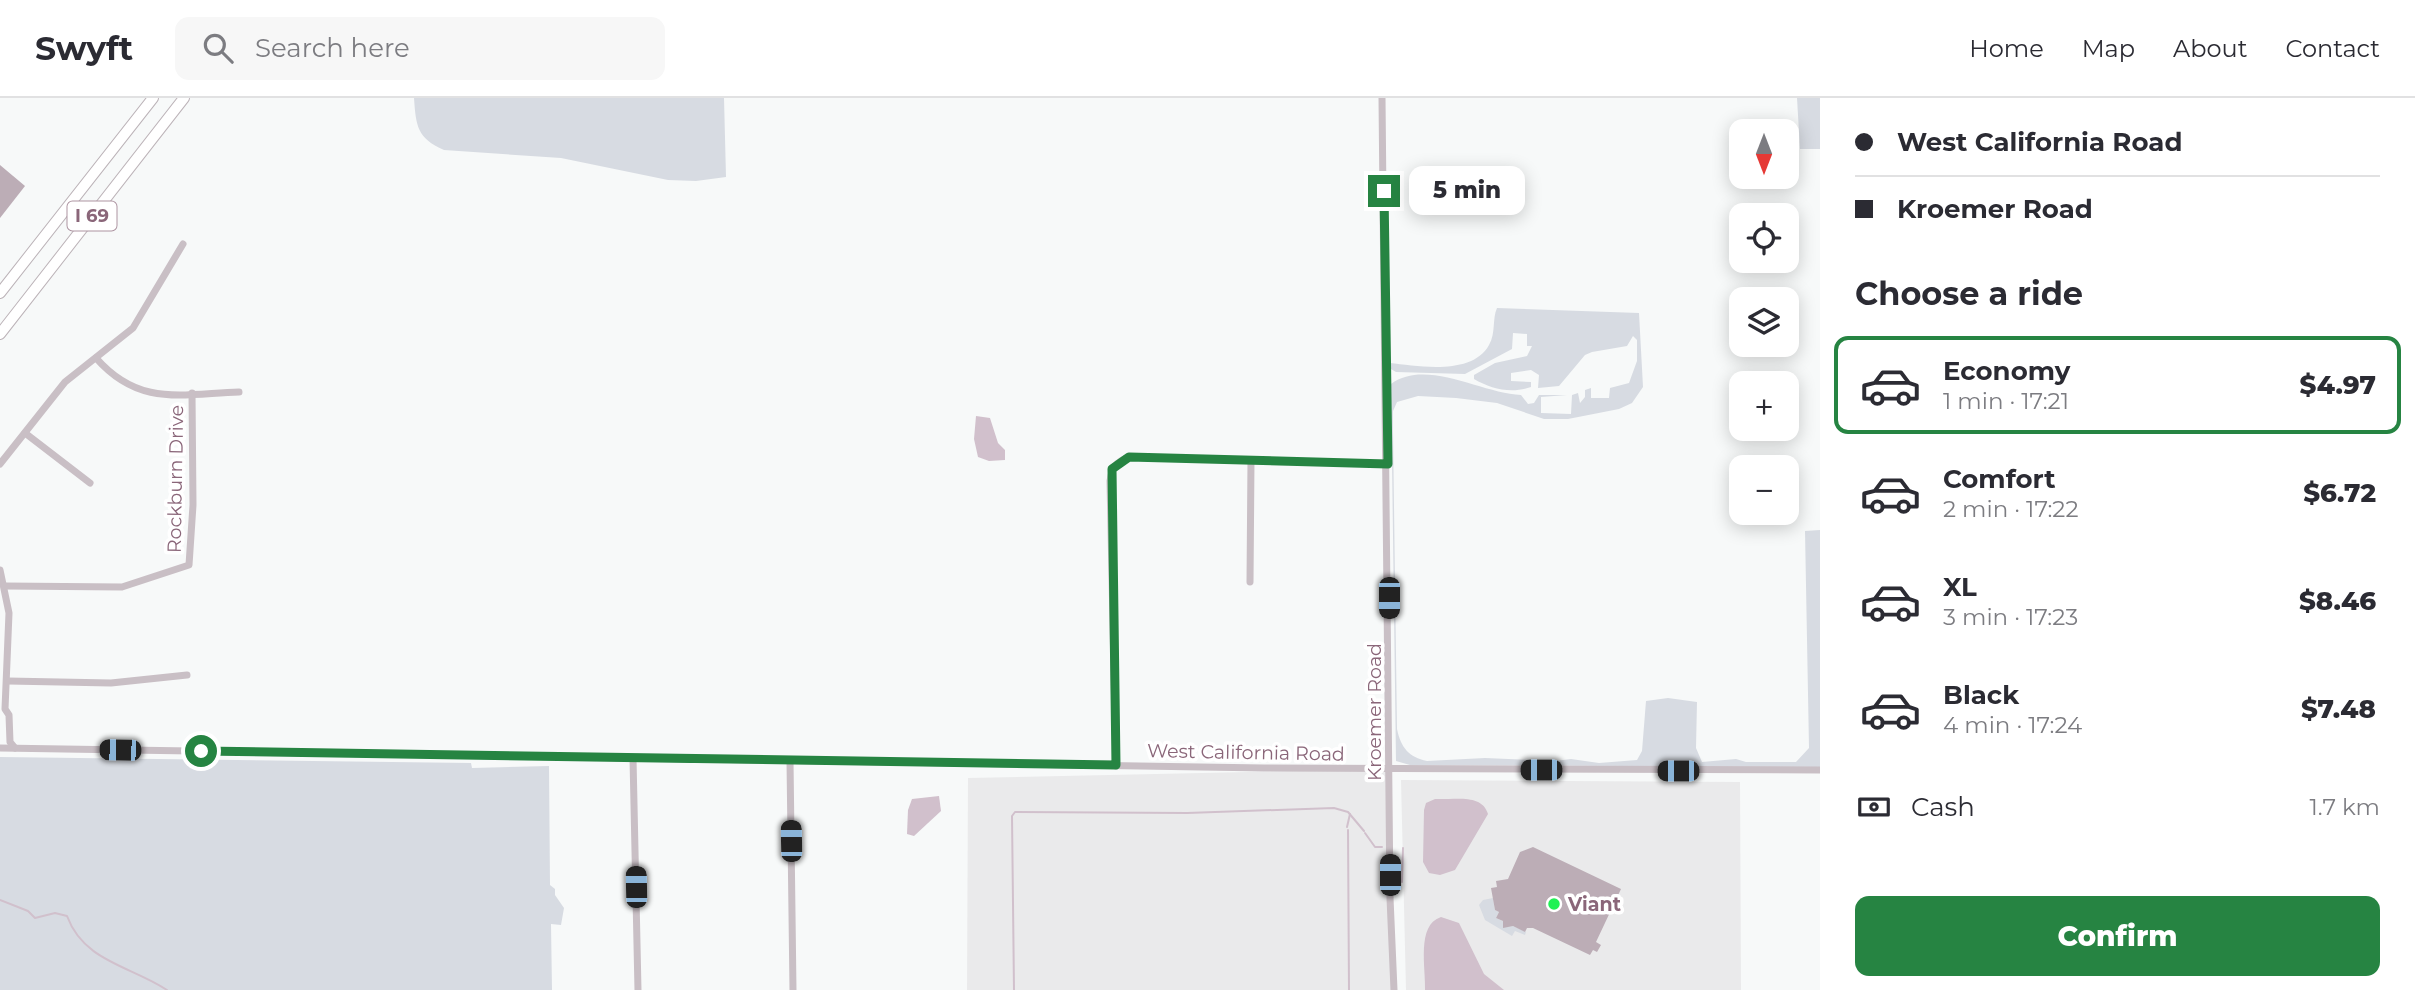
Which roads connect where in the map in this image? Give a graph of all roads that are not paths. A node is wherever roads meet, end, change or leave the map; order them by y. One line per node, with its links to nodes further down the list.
1 (153, 98): 5 (highway, I 69)
2 (184, 98): 6 (highway, I 69)
3 (1382, 98): 13 (street, Kroemer Road)
4 (183, 244): 7 (street)
5 (0, 293)
6 (0, 334)
7 (96, 358): 9 (street); 10 (street)
8 (239, 393): 9 (street)
9 (192, 394): 17 (street, Rockburn Drive)
10 (25, 433): 12 (street); 14 (street)
11 (1251, 460): 13 (street); 16 (street); 25 (street)
12 (0, 464)
13 (1388, 464): 26 (street, Kroemer Road)
14 (90, 483)
15 (0, 570): 17 (street)
16 (1250, 582)
17 (5, 586): 19 (street)
18 (187, 675): 19 (street)
19 (8, 681): 20 (street)
20 (3, 713): 22 (street)
21 (0, 748): 22 (street, West California Road)
22 (15, 748): 23 (street, West California Road)
23 (633, 758): 24 (street, West California Road); 28 (street)
24 (790, 761): 25 (street, West California Road); 29 (street)
25 (1116, 765): 26 (street, West California Road)
26 (1390, 769): 27 (street, West California Road); 30 (street, Kroemer Road)
27 (1820, 770)
28 (638, 990)
29 (793, 990)
30 (1394, 990)

